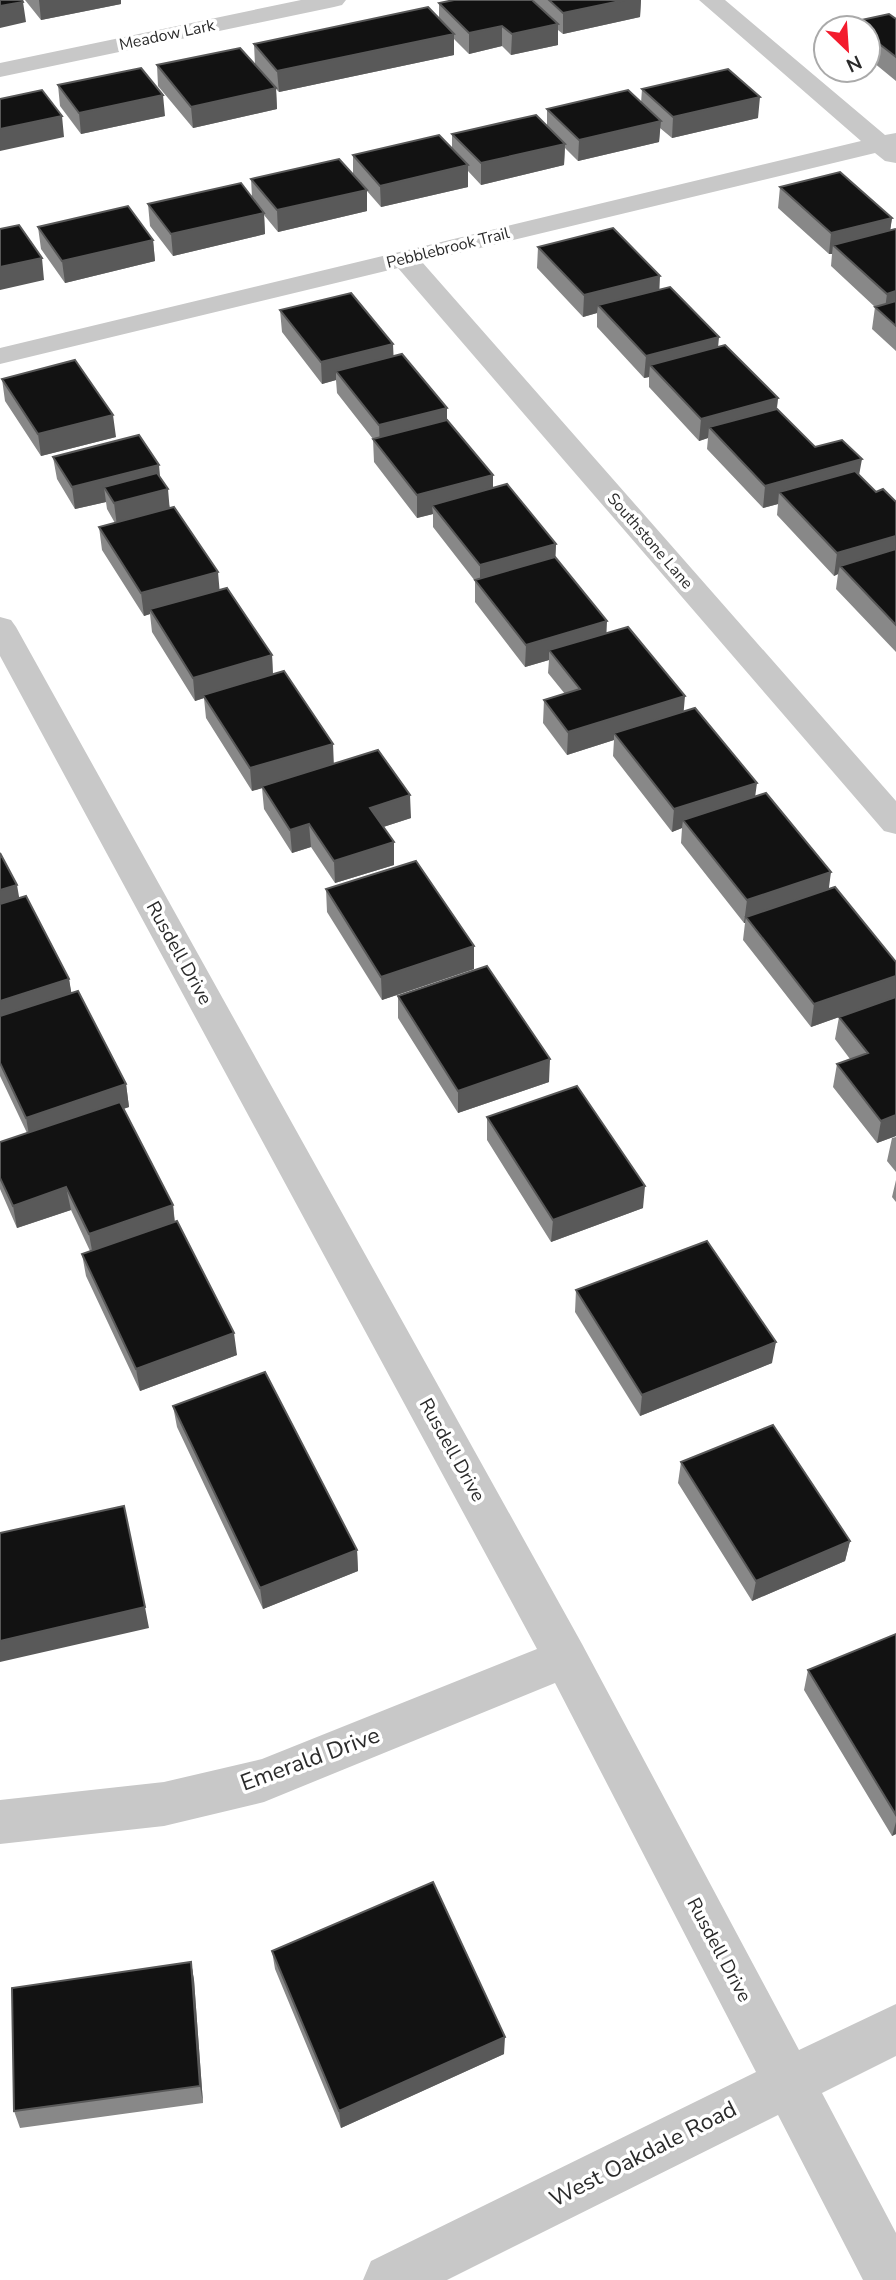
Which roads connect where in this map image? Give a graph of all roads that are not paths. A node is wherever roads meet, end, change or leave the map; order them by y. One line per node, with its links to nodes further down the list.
1 (334, 0): 3 (street, Meadow Lark)
2 (710, 0): 4 (street)
3 (0, 70)
4 (891, 147): 5 (street, Pebblebrook Trail)
5 (404, 258): 6 (street, Pebblebrook Trail); 8 (street, Southstone Lane)
6 (0, 356)
7 (0, 627): 9 (street, Rusdell Drive)
8 (896, 823)
9 (566, 1658): 10 (street, Emerald Drive); 12 (street, Rusdell Drive)
10 (0, 1822)
11 (896, 2029): 12 (street, West Oakdale Road)
12 (788, 2081): 13 (street, West Oakdale Road); 14 (street, Rusdell Drive)
13 (390, 2280)
14 (892, 2280)

